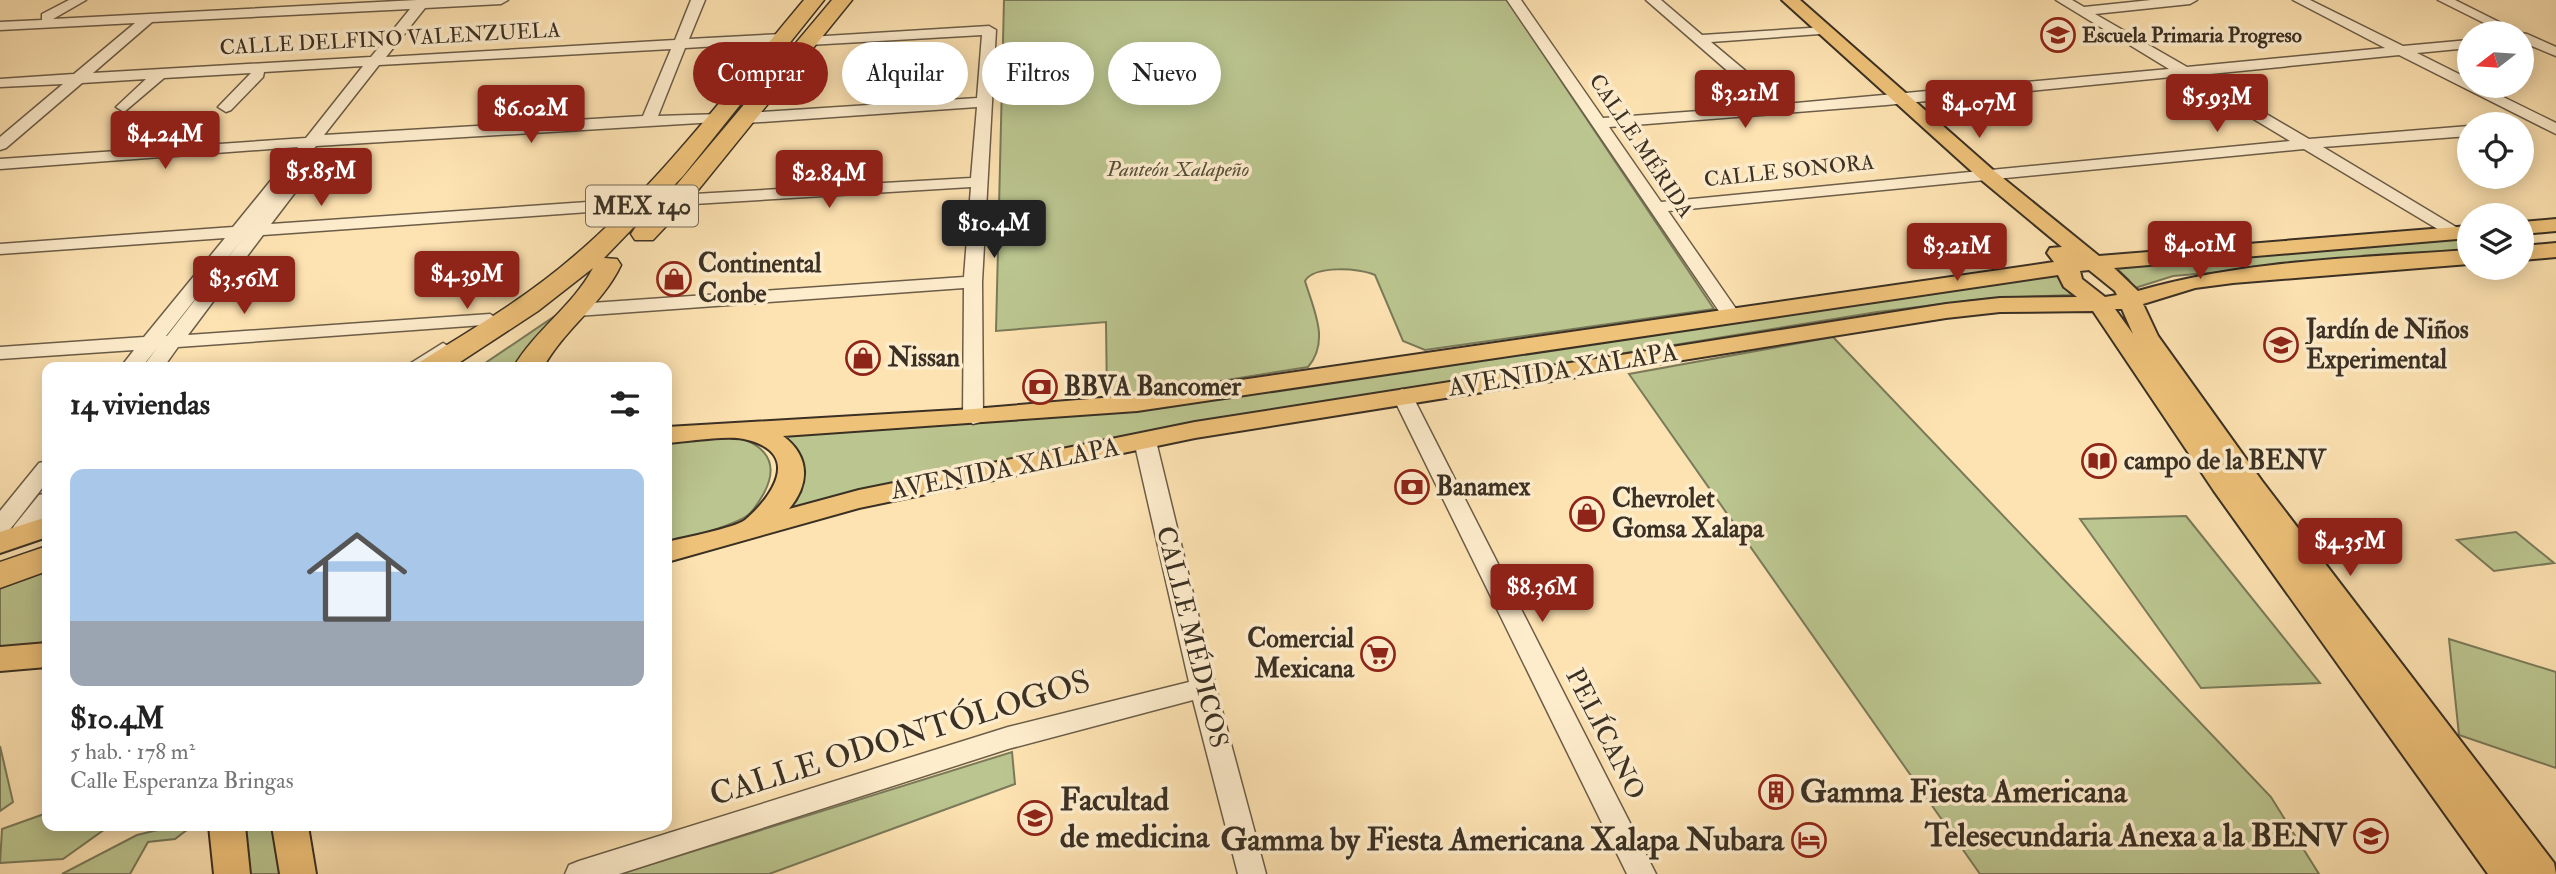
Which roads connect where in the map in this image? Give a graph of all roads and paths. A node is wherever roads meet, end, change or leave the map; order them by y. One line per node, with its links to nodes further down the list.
1 (79, 0): 17 (street)
2 (501, 0): 14 (street)
3 (698, 0): 30 (street)
4 (814, 0): 25 (highway, MEX 140)
5 (842, 0): 26 (highway, MEX 140)
6 (1514, 0): 51 (street, CALLE MÉRIDA)
7 (1653, 0): 24 (street)
8 (1775, 0): 21 (main road)
9 (1790, 0): 21 (main road)
10 (2063, 0): 15 (street)
11 (2190, 0): 15 (street)
12 (2300, 0): 31 (street)
13 (2445, 0): 19 (street)
14 (425, 2): 16 (street); 33 (street)
15 (2081, 11): 34 (street)
16 (145, 15): 17 (street); 20 (street); 38 (street)
17 (47, 17): 18 (street)
18 (0, 20)
19 (2488, 21)
20 (0, 26)
21 (1813, 31): 24 (street); 43 (main road)
22 (2556, 35): 23 (street)
23 (2534, 36)
24 (1698, 39): 47 (street)
25 (780, 41): 30 (street, CALLE DELFINO VALENZUELA); 49 (highway, MEX 140)
26 (808, 41): 27 (street); 48 (highway, MEX 140)
27 (988, 42)
28 (2534, 43): 32 (street)
29 (2457, 45): 31 (street)
30 (679, 47): 33 (street, CALLE DELFINO VALENZUELA); 50 (street)
31 (2401, 51): 34 (street); 37 (street)
32 (2556, 52)
33 (379, 64): 35 (street, CALLE DELFINO VALENZUELA); 36 (street, CALLE DELFINO VALENZUELA); 56 (street)
34 (2185, 72): 43 (street); 57 (street)
35 (258, 74): 36 (street, CALLE DELFINO VALENZUELA); 46 (street)
36 (157, 77): 38 (street, CALLE DELFINO VALENZUELA); 45 (street)
37 (2457, 79)
38 (67, 82): 39 (street, CALLE DELFINO VALENZUELA); 40 (street, CALLE DELFINO VALENZUELA); 54 (street); 58 (street)
39 (0, 83)
40 (0, 88)
41 (982, 98): 48 (street)
42 (2495, 98): 52 (street)
43 (1894, 100): 47 (street); 61 (main road)
44 (984, 105): 62 (street)
45 (124, 107)
46 (226, 107)
47 (1781, 109): 51 (street)
48 (749, 113): 63 (highway, MEX 140)
49 (716, 117): 50 (street); 64 (highway, MEX 140)
50 (649, 120): 56 (street)
51 (1600, 123): 65 (street, CALLE MÉRIDA)
52 (2554, 126): 53 (street)
53 (2534, 127)
54 (0, 131)
55 (2457, 132): 57 (street, CALLE SONORA)
56 (325, 138): 59 (street); 60 (street); 69 (street); 71 (street)
57 (2307, 144): 61 (street, CALLE SONORA); 68 (street)
58 (0, 145)
59 (0, 156)
60 (0, 164)
61 (1977, 175): 65 (street, CALLE SONORA); 78 (main road)
62 (979, 182): 63 (street); 80 (street)
63 (677, 200): 77 (highway, MEX 140)
64 (645, 203): 69 (street); 82 (highway, MEX 140)
65 (1657, 207): 86 (street, CALLE MÉRIDA)
66 (2556, 225): 67 (main road)
67 (2534, 227)
68 (2457, 229)
69 (258, 232): 71 (street); 88 (street)
70 (2457, 232): 74 (main road, AVENIDA XALAPA)
71 (237, 233): 72 (street); 89 (street)
72 (0, 249)
73 (2556, 250): 75 (main road)
74 (2203, 251): 78 (main road, AVENIDA XALAPA); 79 (main road)
75 (2534, 252)
76 (2457, 258): 79 (main road, AVENIDA XALAPA)
77 (608, 265): 84 (highway); 95 (highway, MEX 140)
78 (2079, 265): 81 (main road, AVENIDA XALAPA); 83 (main road); 83 (main road)
79 (2233, 276): 83 (main road, AVENIDA XALAPA)
80 (973, 282): 84 (street); 98 (street)
81 (1920, 289): 85 (main road); 86 (main road, AVENIDA XALAPA)
82 (543, 295): 87 (street); 94 (highway, MEX 140)
83 (2114, 302): 85 (main road, AVENIDA XALAPA); 112 (main road)
84 (577, 310): 96 (highway)
85 (1946, 311): 97 (main road, AVENIDA XALAPA)
86 (1732, 316): 98 (main road, AVENIDA XALAPA)
87 (490, 320): 88 (street); 93 (street)
88 (174, 341): 89 (street); 92 (street)
89 (151, 342): 90 (street); 91 (street)
90 (0, 354)
91 (135, 362)
92 (157, 362)
93 (423, 362)
94 (439, 362)
95 (475, 362)
96 (532, 362)
97 (1402, 395): 101 (main road, AVENIDA XALAPA); 119 (street, PELÍCANO)
98 (973, 417): 99 (main road, AVENIDA XALAPA)
99 (748, 429): 100 (main road, AVENIDA XALAPA); 104 (main road)
100 (672, 435)
101 (1145, 441): 104 (main road, AVENIDA XALAPA); 111 (street, CALLE MÉDICOS)
102 (42, 479): 106 (street)
103 (42, 506): 106 (street)
104 (748, 529): 107 (main road, AVENIDA XALAPA)
105 (42, 530): 106 (main road)
106 (9, 548): 108 (highway)
107 (672, 551)
108 (42, 557)
109 (42, 655): 110 (main road)
110 (0, 659)
111 (1203, 688): 117 (street, CALLE ODONTÓLOGOS); 118 (street, CALLE MÉDICOS)
112 (2415, 729): 120 (main road); 121 (main road)
113 (228, 831): 115 (main road)
114 (291, 831): 116 (main road)
115 (232, 874)
116 (298, 874)
117 (579, 874)
118 (1252, 874)
119 (1642, 874)
120 (2509, 874)
121 (2541, 874)

